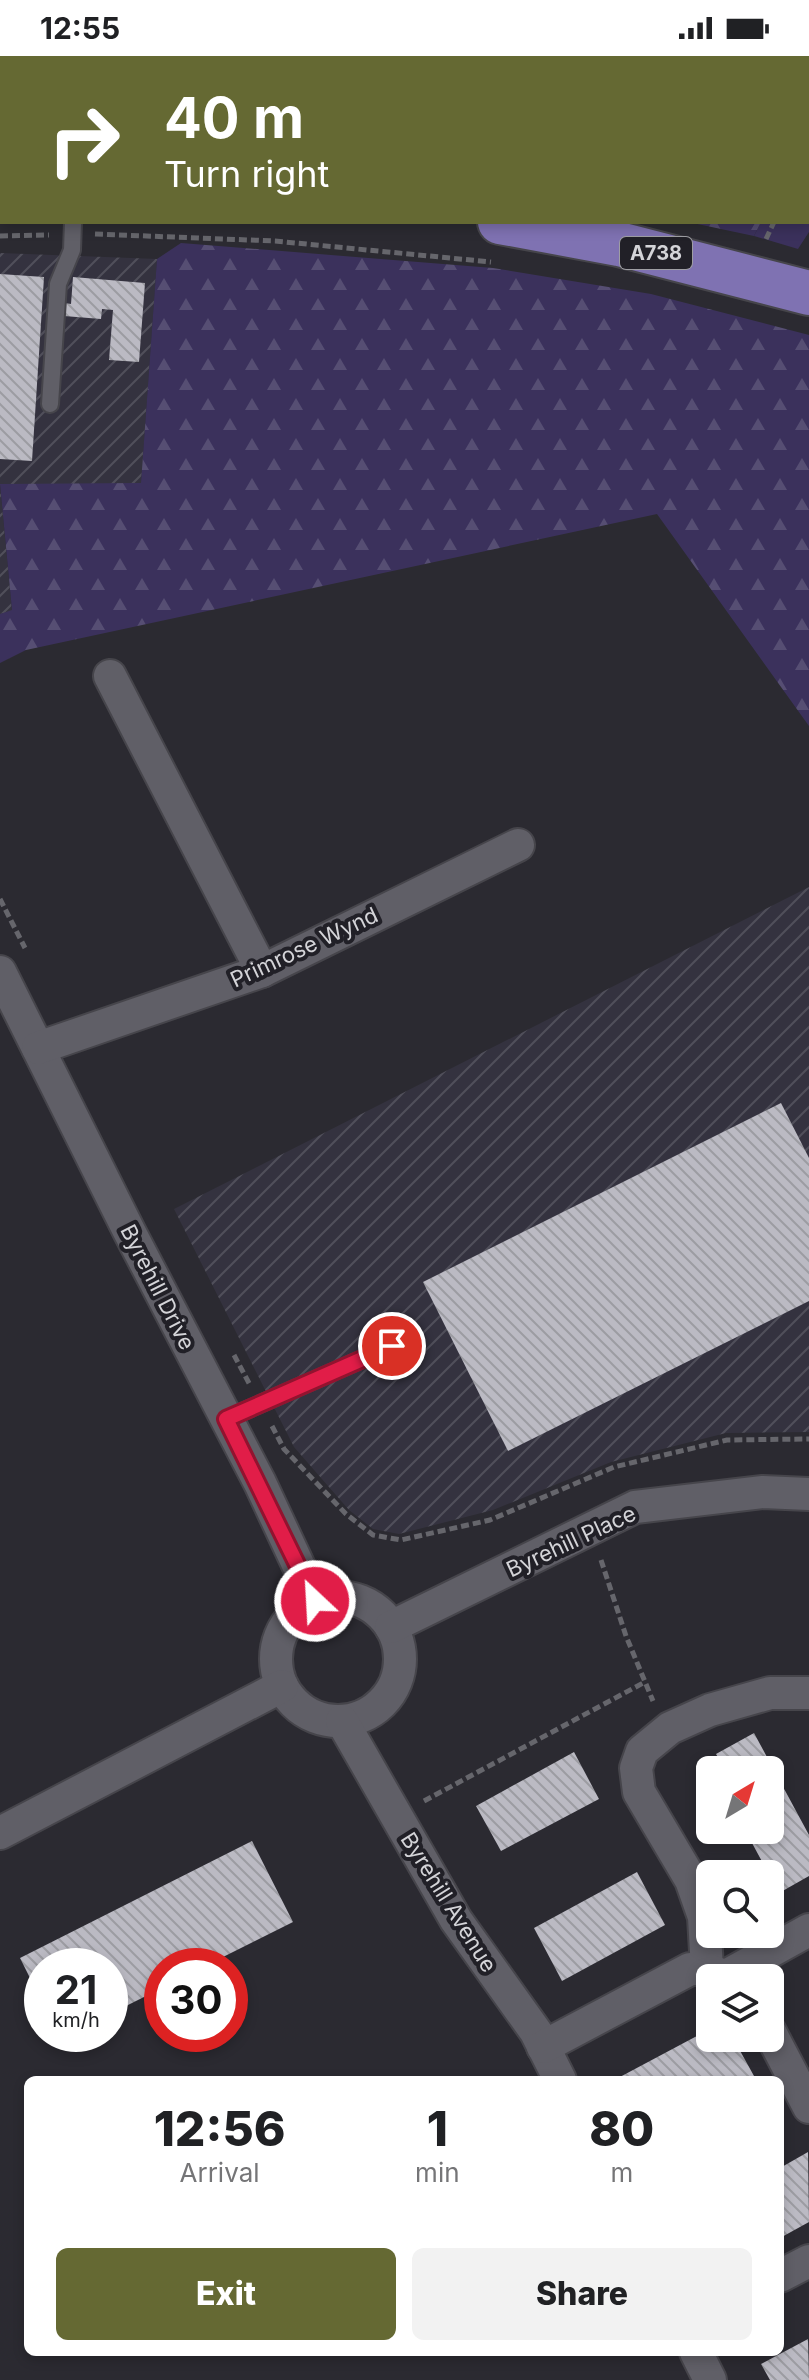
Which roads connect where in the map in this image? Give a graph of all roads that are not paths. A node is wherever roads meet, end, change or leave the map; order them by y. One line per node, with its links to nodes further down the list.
1 (73, 228): 4 (lane)
2 (497, 242): 3 (highway, A738)
3 (809, 293)
4 (50, 404)
5 (110, 676): 7 (street)
6 (518, 845): 7 (street, Primrose Wynd)
7 (262, 971): 9 (street, Primrose Wynd)
8 (0, 972): 9 (street, Byrehill Drive)
9 (38, 1048): 11 (street, Byrehill Drive)
10 (392, 1346): 11 (lane)
11 (226, 1419): 13 (street, Byrehill Drive)
12 (809, 1494): 14 (street, Byrehill Place)
13 (315, 1601): 14 (street); 15 (street)
14 (391, 1627): 17 (street)
15 (282, 1686): 17 (street); 18 (street)
16 (809, 1693): 20 (street)
17 (342, 1721): 23 (street, Byrehill Avenue)
18 (0, 1833)
19 (809, 1930): 21 (street)
20 (717, 1964)
21 (740, 1964)
22 (696, 1970): 23 (street)
23 (543, 2047): 25 (street, Byrehill Avenue)
24 (780, 2052): 26 (street)
25 (558, 2076)
26 (809, 2107)
27 (809, 2261): 28 (street)
28 (784, 2274)
29 (698, 2356): 30 (street)
30 (710, 2380)

